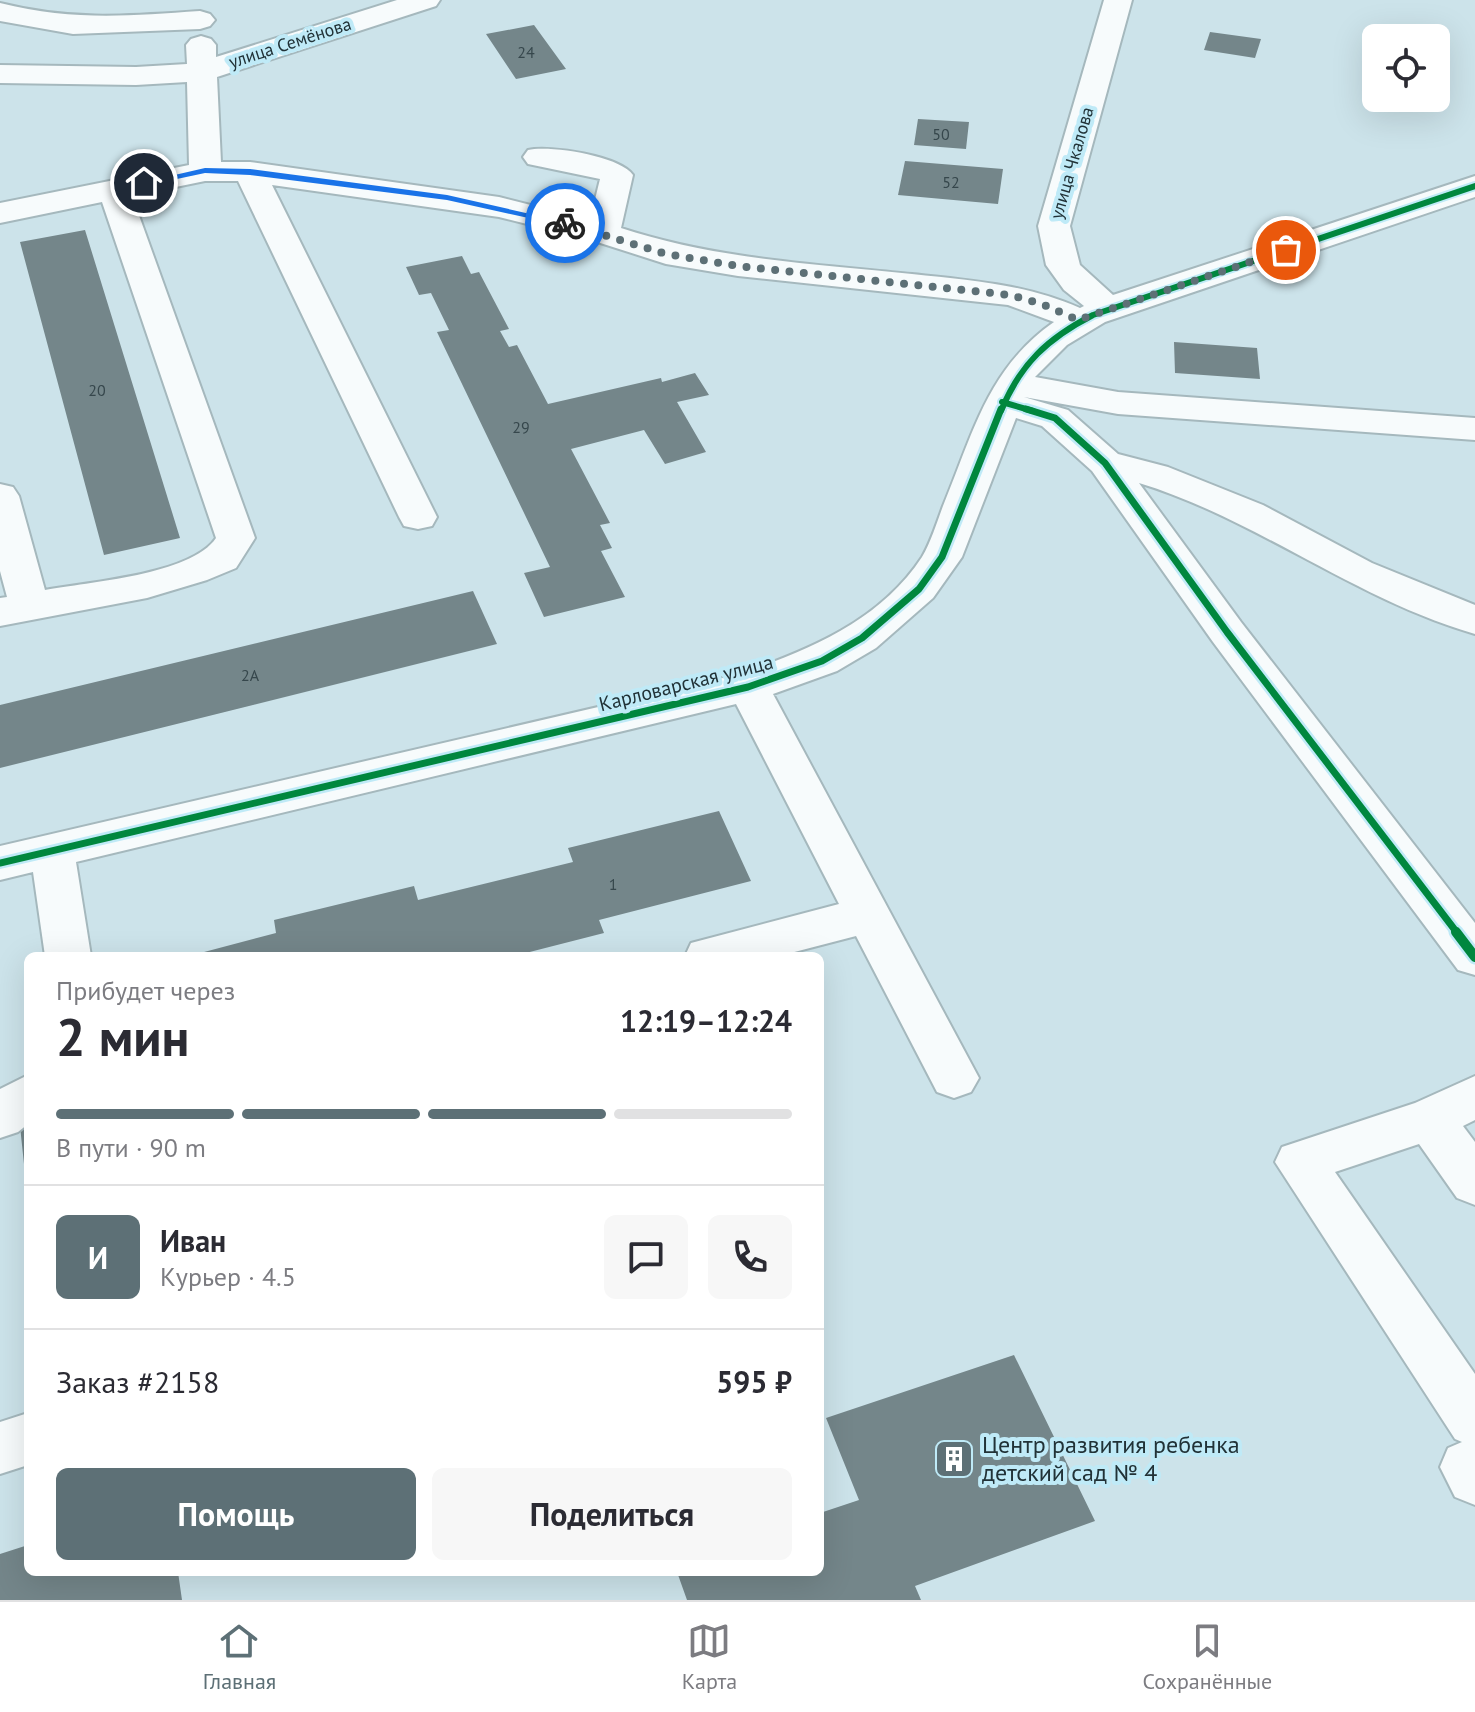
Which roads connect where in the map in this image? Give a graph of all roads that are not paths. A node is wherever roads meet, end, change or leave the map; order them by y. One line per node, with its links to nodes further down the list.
1 (426, 0): 5 (street, улица Семёнова)
2 (1118, 0): 14 (street, улица Чкалова)
3 (200, 10): 4 (street); 5 (street)
4 (0, 12)
5 (201, 72): 6 (street, улица Семёнова); 8 (street)
6 (0, 74)
7 (539, 157): 13 (street)
8 (205, 171): 9 (street); 11 (street)
9 (250, 172): 13 (street); 19 (street)
10 (1475, 186): 14 (street, Карловарская улица)
11 (114, 189): 12 (street); 20 (street)
12 (0, 213)
13 (603, 233): 14 (street)
14 (1093, 314): 15 (street, Карловарская улица)
15 (1007, 392): 16 (street); 17 (street); 22 (street, Карловарская улица)
16 (1475, 429)
17 (1105, 463): 21 (street); 28 (street)
18 (0, 496): 20 (street)
19 (418, 517)
20 (15, 609)
21 (1475, 620)
22 (748, 687): 23 (street, Карловарская улица); 25 (street)
23 (52, 851): 24 (street, Карловарская улица); 26 (street)
24 (0, 863)
25 (868, 915): 27 (street); 29 (street)
26 (67, 952)
27 (724, 952)
28 (1475, 957)
29 (954, 1078)
30 (1475, 1097): 33 (street)
31 (24, 1099): 32 (street)
32 (0, 1117)
33 (1430, 1119): 34 (street); 35 (street)
34 (1475, 1183)
35 (1475, 1421)
36 (24, 1440): 37 (street)
37 (0, 1448)
38 (1475, 1464): 39 (street)
39 (1475, 1478)

